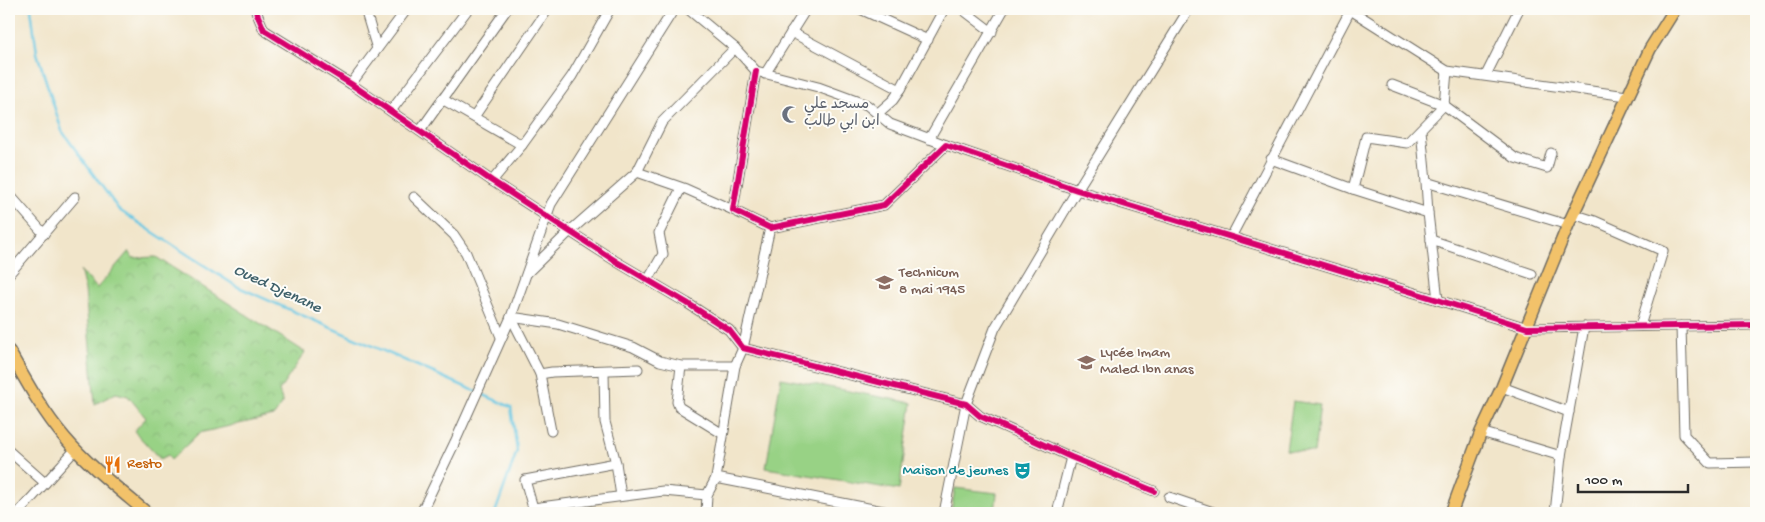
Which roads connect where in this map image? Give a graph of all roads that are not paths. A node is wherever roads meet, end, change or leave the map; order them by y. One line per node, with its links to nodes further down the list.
1 (255, 9): 27 (street)
2 (365, 9): 23 (street)
3 (407, 9): 23 (street)
4 (468, 9): 33 (street)
5 (507, 9): 31 (street)
6 (548, 9): 35 (street)
7 (610, 9): 39 (street)
8 (674, 9): 54 (street)
9 (688, 9): 22 (street)
10 (806, 9): 19 (street)
11 (860, 9): 21 (street)
12 (944, 9): 21 (street)
13 (962, 9): 20 (street)
14 (1004, 9): 20 (street)
15 (1189, 9): 48 (street)
16 (1350, 9): 24 (street); 42 (street)
17 (1519, 9): 26 (street)
18 (1675, 9): 30 (main road)
19 (791, 32): 25 (street); 29 (street)
20 (992, 32): 38 (street)
21 (928, 40): 29 (street)
22 (735, 48): 25 (street); 43 (street)
23 (377, 49): 27 (street)
24 (1447, 71): 26 (street); 32 (street)
25 (760, 72): 34 (street); 52 (street)
26 (1486, 75): 30 (street)
27 (351, 84): 33 (street)
28 (1392, 85): 32 (street)
29 (900, 90): 34 (street)
30 (1627, 96): 55 (main road)
31 (442, 99): 35 (street); 37 (street)
32 (1444, 105): 36 (street); 41 (street)
33 (391, 111): 37 (street)
34 (877, 114): 38 (street)
35 (474, 117): 39 (street)
36 (1421, 130): 45 (street); 47 (street)
37 (420, 131): 44 (street)
38 (929, 139): 40 (street)
39 (522, 145): 44 (street)
40 (946, 145): 48 (street); 56 (street)
41 (1551, 153)
42 (1271, 159): 47 (street); 59 (street)
43 (637, 172): 46 (street); 57 (street)
44 (492, 182): 54 (street)
45 (1426, 182): 53 (street); 55 (street)
46 (681, 188): 52 (street); 64 (street)
47 (1353, 189): 53 (street)
48 (1077, 190): 59 (street); 81 (street)
49 (9, 194): 58 (street)
50 (75, 197): 58 (street)
51 (414, 197): 72 (street)
52 (733, 210): 56 (street)
53 (1428, 214): 60 (street)
54 (546, 215): 57 (street); 63 (street)
55 (1570, 220): 68 (street); 71 (main road)
56 (770, 228): 73 (street)
57 (570, 230): 63 (street); 64 (street)
58 (44, 234): 61 (street)
59 (1232, 237): 65 (street)
60 (1431, 240): 62 (street); 65 (street)
61 (9, 274)
62 (1532, 274)
63 (525, 275): 66 (street)
64 (648, 280): 73 (street)
65 (1438, 300): 71 (street)
66 (511, 317): 72 (street); 75 (street); 79 (street)
67 (1756, 325): 69 (street)
68 (1640, 326): 69 (street); 70 (street)
69 (1681, 326): 90 (street)
70 (1584, 327): 71 (street); 82 (street)
71 (1527, 328): 80 (main road)
72 (501, 337): 101 (street)
73 (743, 348): 76 (street); 81 (street)
74 (9, 351): 86 (main road)
75 (680, 366): 76 (street); 85 (street)
76 (735, 366): 85 (street)
77 (638, 370): 78 (street)
78 (604, 371): 79 (street); 91 (street)
79 (540, 374): 83 (street)
80 (1502, 387): 82 (street); 84 (main road)
81 (966, 404): 89 (street); 104 (street)
82 (1569, 412): 88 (street)
83 (551, 430)
84 (1481, 432): 88 (street); 107 (main road)
85 (723, 434): 92 (street)
86 (76, 449): 93 (street); 100 (main road)
87 (9, 451): 93 (street)
88 (1561, 456): 108 (street)
89 (1071, 458): 94 (street); 105 (street)
90 (1756, 462)
91 (616, 463): 96 (street); 98 (street)
92 (716, 478): 95 (street); 103 (street)
93 (45, 483): 99 (street)
94 (1154, 491)
95 (707, 495): 96 (street); 102 (street)
96 (621, 496): 98 (street)
97 (1169, 497): 106 (street)
98 (536, 511)
99 (18, 513)
100 (147, 513)
101 (421, 513)
102 (706, 513)
103 (893, 513)
104 (944, 513)
105 (1057, 513)
106 (1216, 513)
107 (1452, 513)
108 (1555, 513)

